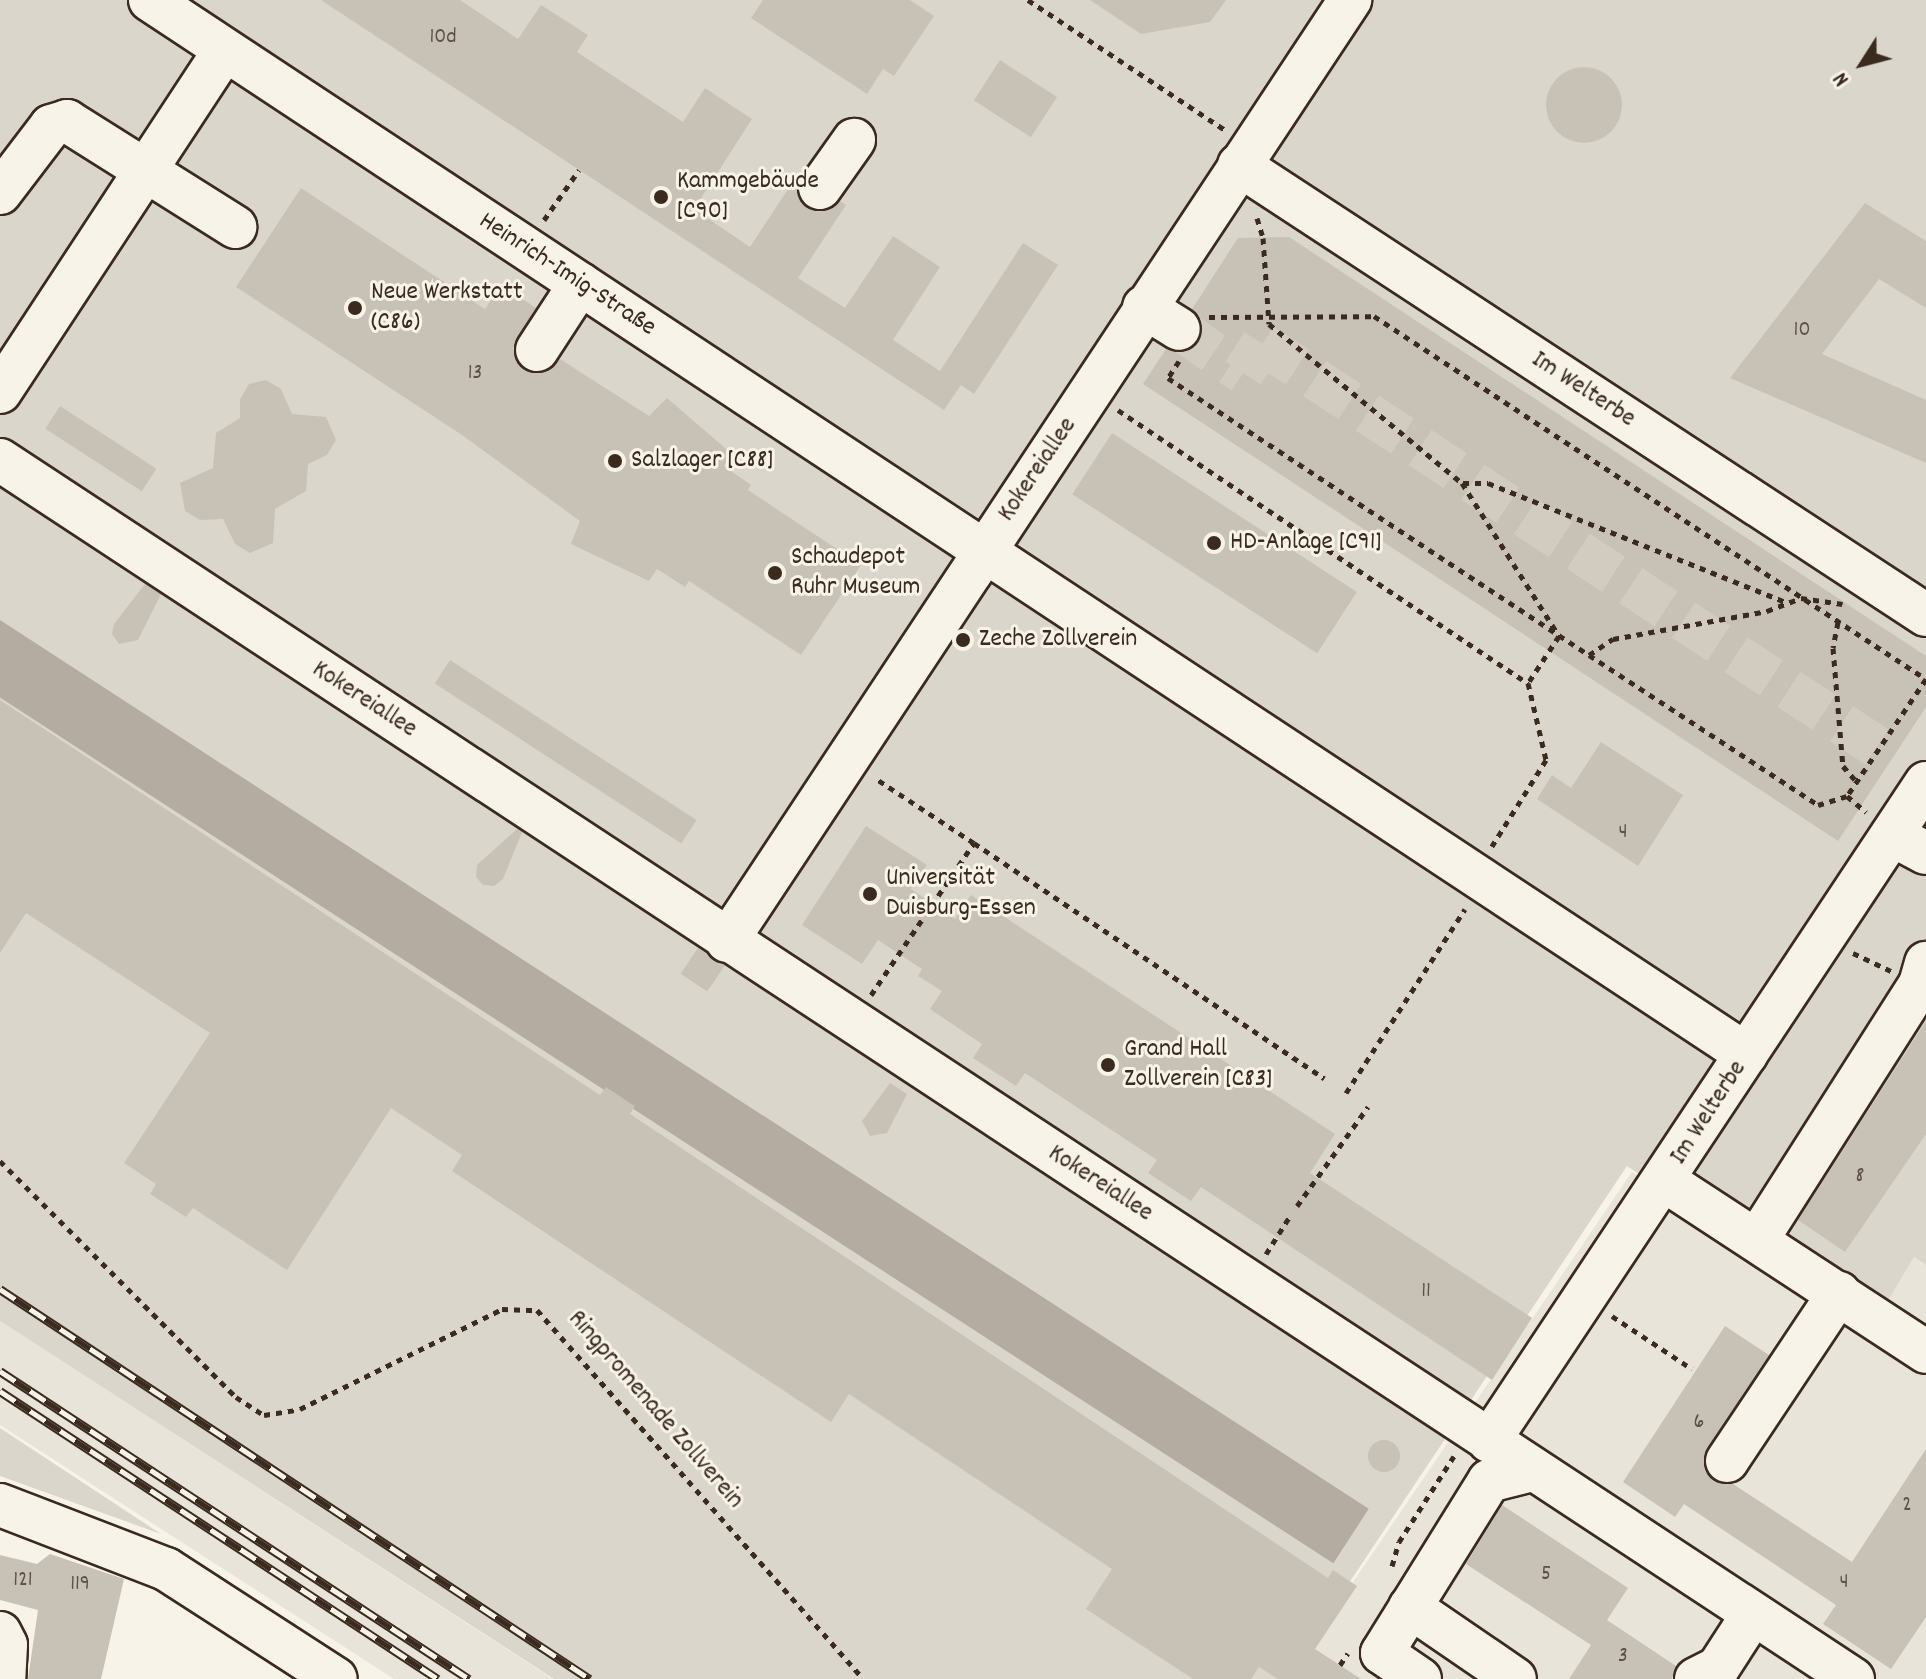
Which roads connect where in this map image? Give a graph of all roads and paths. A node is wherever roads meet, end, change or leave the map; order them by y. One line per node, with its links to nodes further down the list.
1 (150, 0): 4 (street, Heinrich-Imig-Straße)
2 (1028, 0): 6 (path)
3 (1350, 0): 6 (street, Kokereiallee)
4 (225, 50): 7 (street); 13 (street, Heinrich-Imig-Straße)
5 (854, 140): 9 (street)
6 (1245, 156): 15 (street, Kokereiallee); 27 (street, Im Welterbe)
7 (146, 170): 10 (street); 11 (street); 19 (street)
8 (579, 170): 13 (path)
9 (820, 188)
10 (0, 193)
11 (235, 227)
12 (1263, 238): 16 (path)
13 (525, 248): 14 (street, Heinrich-Imig-Straße)
14 (580, 284): 18 (street); 23 (street, Heinrich-Imig-Straße)
15 (1144, 307): 17 (street); 20 (street, Kokereiallee)
16 (1268, 316): 17 (path); 22 (path); 24 (path)
17 (1187, 337): 29 (path)
18 (537, 350)
19 (0, 392)
20 (1090, 392): 23 (street, Kokereiallee); 31 (path)
21 (0, 460): 40 (street, Kokereiallee)
22 (1462, 483): 25 (path); 29 (path)
23 (984, 551): 32 (street, Kokereiallee); 38 (street, Heinrich-Imig-Straße)
24 (1801, 598): 25 (path); 26 (path); 28 (path)
25 (1786, 603): 30 (path)
26 (1847, 605)
27 (1926, 615)
28 (1838, 622): 33 (path); 33 (path)
29 (1559, 636): 30 (path); 31 (path)
30 (1589, 655): 35 (path)
31 (1528, 683): 38 (path)
32 (846, 760): 37 (path); 40 (street, Kokereiallee)
33 (1856, 781): 35 (path)
34 (1926, 783): 36 (street, Im Welterbe)
35 (1847, 796): 36 (path)
36 (1886, 826): 39 (street, Im Welterbe)
37 (974, 843): 42 (path); 44 (path)
38 (1479, 877): 43 (street, Heinrich-Imig-Straße); 45 (path)
39 (1823, 939): 41 (path); 43 (street, Im Welterbe)
40 (727, 941): 42 (street, Kokereiallee)
41 (1923, 974): 50 (street)
42 (853, 1023): 55 (street, Kokereiallee)
43 (1746, 1054): 48 (street, Im Welterbe)
44 (1324, 1078)
45 (1346, 1093)
46 (1368, 1107): 49 (path)
47 (0, 1161): 63 (path, Ringpromenade Zollverein)
48 (1665, 1181): 50 (street); 52 (street, Im Welterbe)
49 (1297, 1206)
50 (1757, 1240): 51 (street)
51 (1839, 1293): 53 (street); 56 (street)
52 (1588, 1300): 54 (path); 55 (street, Im Welterbe)
53 (1926, 1352)
54 (1692, 1369)
55 (1497, 1455): 58 (street, Im Welterbe); 59 (street)
56 (1727, 1461)
57 (0, 1505): 62 (street)
58 (1410, 1607): 64 (street, Im Welterbe); 65 (street)
59 (1745, 1626): 66 (street); 67 (street)
60 (0, 1633): 61 (street)
61 (4, 1679)
62 (336, 1679)
63 (863, 1679)
64 (1420, 1679)
65 (1515, 1679)
66 (1696, 1679)
67 (1851, 1679)

